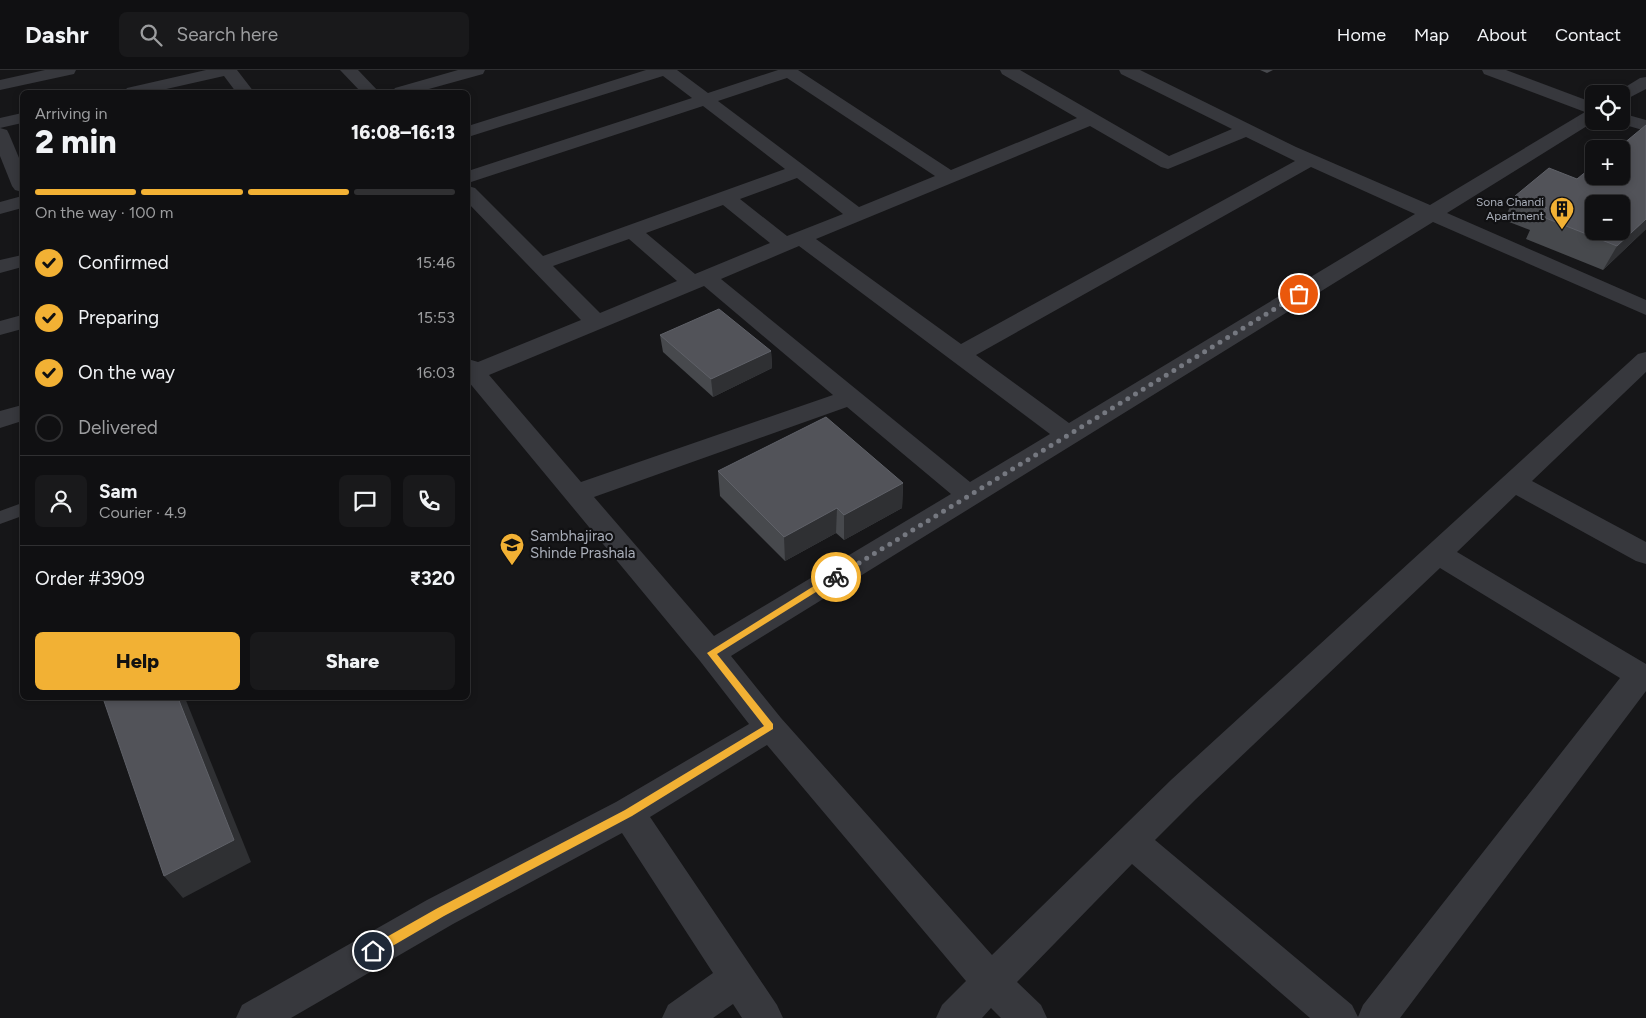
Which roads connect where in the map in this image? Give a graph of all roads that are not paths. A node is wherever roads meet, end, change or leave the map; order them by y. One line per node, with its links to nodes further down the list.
1 (68, 70): 11 (street)
2 (228, 70): 12 (street); 13 (street)
3 (348, 70): 14 (street)
4 (477, 70): 15 (street)
5 (665, 70): 17 (street); 26 (street)
6 (1008, 70): 20 (street)
7 (1127, 70): 25 (street)
8 (1490, 70): 18 (street)
9 (788, 71): 17 (street); 32 (street)
10 (1646, 82): 16 (street)
11 (0, 85)
12 (142, 90)
13 (243, 90)
14 (368, 90)
15 (408, 90)
16 (1630, 92)
17 (706, 100): 30 (street); 31 (street)
18 (1585, 106)
19 (20, 118): 23 (street)
20 (1093, 118): 25 (street); 32 (street)
21 (1585, 119): 38 (street)
22 (1630, 121): 24 (street)
23 (0, 123)
24 (1646, 126)
25 (1246, 130): 29 (street)
26 (470, 131)
27 (0, 134): 28 (street)
28 (11, 160): 33 (street)
29 (1310, 160): 38 (street); 50 (street)
30 (800, 171): 35 (street); 39 (street)
31 (470, 176)
32 (949, 177): 39 (street)
33 (20, 181)
34 (470, 194): 43 (street)
35 (726, 197): 40 (street); 41 (street)
36 (20, 203): 37 (street)
37 (0, 208)
38 (1431, 213): 46 (street); 56 (street)
39 (858, 215): 41 (street)
40 (632, 231): 43 (street); 45 (street)
41 (793, 241): 45 (street); 50 (street)
42 (20, 262): 44 (street)
43 (539, 264): 47 (street)
44 (0, 267)
45 (699, 280): 47 (street); 53 (street)
46 (1646, 308)
47 (596, 322): 52 (street)
48 (20, 323): 49 (street)
49 (0, 328)
50 (959, 355): 56 (street)
51 (1646, 359): 57 (street)
52 (470, 370): 58 (street)
53 (851, 397): 58 (street); 59 (street)
54 (20, 414): 55 (street)
55 (0, 420)
56 (1068, 435): 59 (street)
57 (1513, 482): 62 (street); 63 (street)
58 (575, 494): 64 (street)
59 (969, 495): 64 (street)
60 (20, 510): 61 (lane)
61 (0, 518)
62 (1437, 553): 65 (street); 68 (street)
63 (1646, 554)
64 (711, 653): 66 (street)
65 (1643, 677): 77 (street)
66 (770, 727): 67 (street); 70 (street)
67 (628, 813): 69 (street); 71 (street)
68 (1132, 842): 70 (street); 76 (street)
69 (738, 978): 72 (street); 73 (street)
70 (992, 983): 74 (street); 75 (street)
71 (255, 1018)
72 (680, 1018)
73 (764, 1018)
74 (955, 1018)
75 (1028, 1018)
76 (1339, 1018)
77 (1376, 1018)

